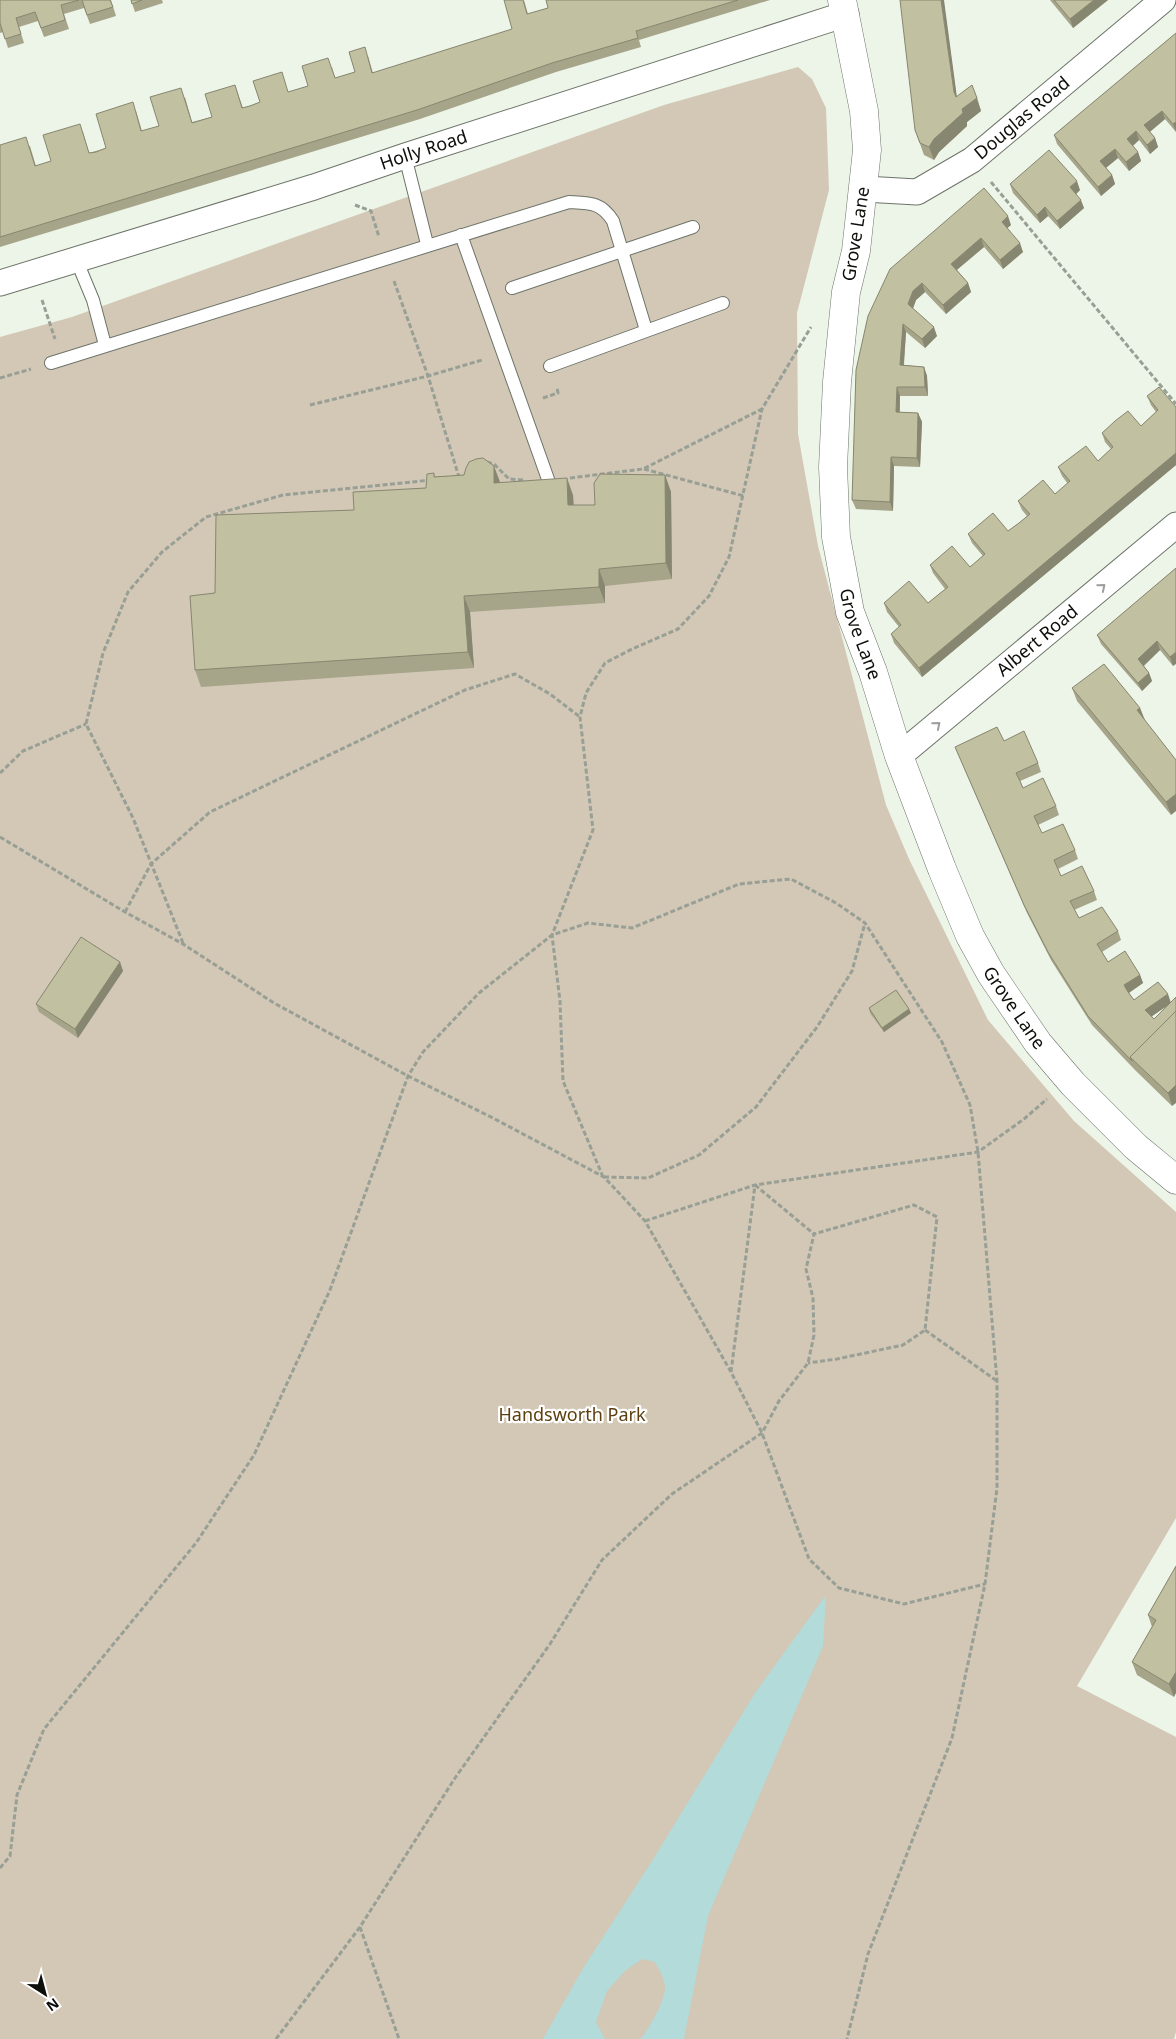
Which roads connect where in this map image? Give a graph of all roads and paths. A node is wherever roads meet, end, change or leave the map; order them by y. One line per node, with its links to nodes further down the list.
1 (1163, 0): 4 (street, Douglas Road)
2 (844, 7): 3 (street, Holly Road); 6 (street, Grove Lane)
3 (405, 156): 5 (street, Holly Road); 9 (lane)
4 (972, 160): 6 (street, Douglas Road); 25 (path)
5 (314, 187): 11 (path); 12 (street, Holly Road)
6 (864, 189): 36 (street, Grove Lane)
7 (693, 227): 10 (lane)
8 (461, 235): 9 (lane); 10 (lane); 20 (lane)
9 (427, 244): 11 (lane)
10 (622, 251): 15 (lane); 18 (lane)
11 (386, 258): 19 (lane); 23 (path)
12 (76, 259): 13 (street, Holly Road); 19 (lane)
13 (34, 273): 14 (street, Holly Road); 21 (path)
14 (0, 283)
15 (512, 288)
16 (722, 303): 18 (lane)
17 (813, 324): 28 (path)
18 (646, 330): 22 (lane)
19 (105, 345): 21 (lane)
20 (504, 354): 23 (path); 27 (lane)
21 (56, 361): 24 (path)
22 (550, 366): 27 (path)
23 (428, 376): 26 (path); 29 (path)
24 (0, 378)
25 (1176, 404)
26 (310, 405)
27 (523, 406): 31 (lane)
28 (762, 409): 32 (path); 32 (path)
29 (449, 478)
30 (440, 479): 35 (path)
31 (549, 482)
32 (744, 496): 34 (path)
33 (1176, 525): 36 (street, Albert Road, one-way to 33)
34 (580, 717): 39 (path); 42 (path)
35 (86, 724): 37 (path); 39 (path)
36 (899, 756): 45 (street, Grove Lane)
37 (0, 772)
38 (0, 837): 40 (path)
39 (151, 864): 40 (path); 43 (path)
40 (126, 912): 43 (path)
41 (865, 923): 42 (path); 46 (path); 47 (path)
42 (552, 934): 44 (path); 47 (path)
43 (183, 944): 44 (path)
44 (408, 1076): 47 (path); 58 (path)
45 (1073, 1084): 46 (path); 48 (street, Grove Lane)
46 (978, 1152): 49 (path); 55 (path)
47 (604, 1177): 50 (path)
48 (1176, 1180)
49 (755, 1185): 50 (path); 51 (path); 54 (path)
50 (645, 1221): 54 (path)
51 (814, 1234): 52 (path); 53 (path)
52 (925, 1330): 53 (path); 55 (path)
53 (808, 1363): 56 (path)
54 (731, 1372): 56 (path)
55 (997, 1381): 57 (path)
56 (762, 1433): 57 (path); 59 (path)
57 (985, 1584): 62 (path)
58 (0, 1868)
59 (360, 1928): 60 (path); 61 (path)
60 (276, 2039)
61 (399, 2039)
62 (847, 2039)

